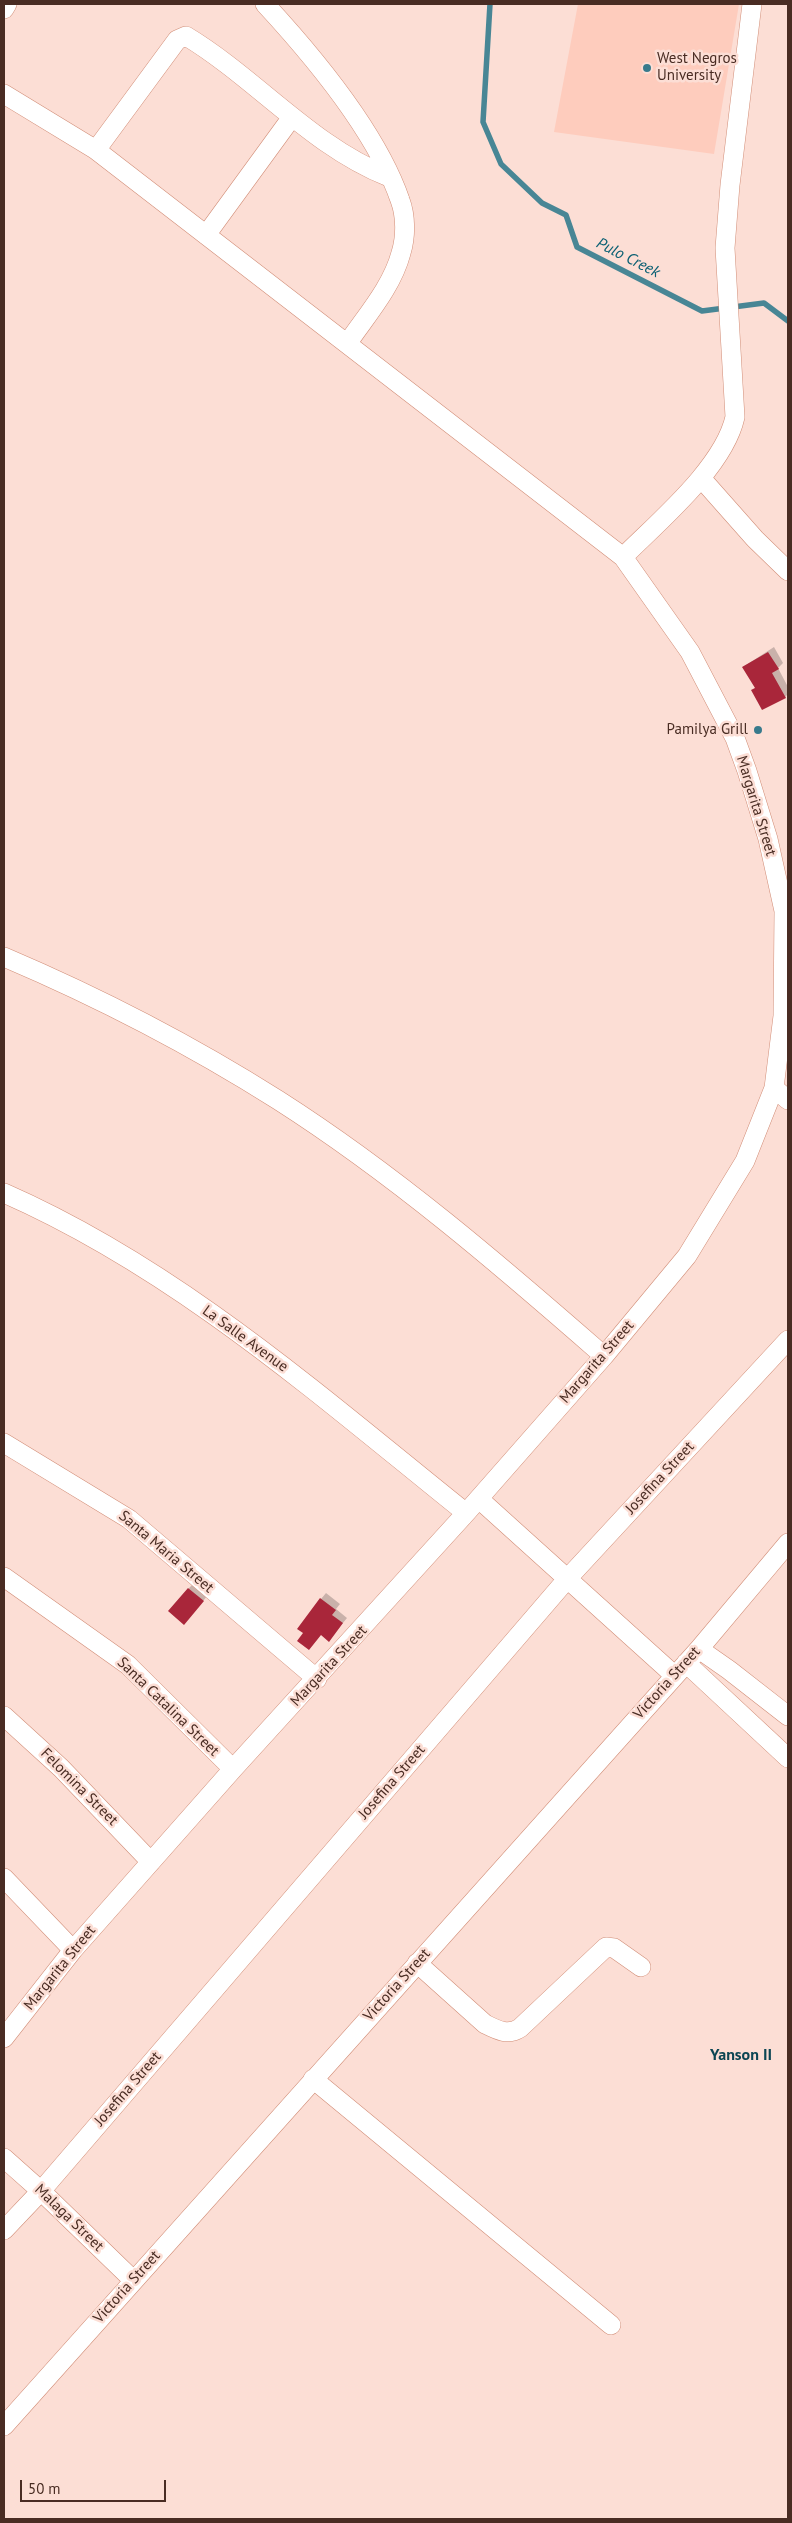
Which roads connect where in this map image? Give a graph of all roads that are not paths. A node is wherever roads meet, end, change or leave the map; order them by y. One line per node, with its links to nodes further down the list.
1 (7, 4): 4 (street)
2 (265, 4): 8 (street)
3 (752, 4): 11 (street)
4 (4, 9)
5 (4, 94): 7 (street, Margarita Street)
6 (292, 117): 7 (street); 8 (street); 9 (street)
7 (96, 150): 9 (street, Margarita Street)
8 (389, 177): 10 (street)
9 (206, 235): 10 (street, Margarita Street)
10 (347, 344): 12 (street, Margarita Street)
11 (701, 478): 12 (street); 13 (street)
12 (623, 557): 14 (street, Margarita Street)
13 (788, 571)
14 (786, 913): 16 (street, Margarita Street)
15 (4, 957): 19 (street)
16 (781, 1094): 19 (street, Margarita Street)
17 (4, 1193): 21 (street, La Salle Avenue)
18 (788, 1340): 24 (street, Josefina Street)
19 (604, 1356): 21 (street, Margarita Street)
20 (4, 1443): 26 (street, Santa Maria Street)
21 (472, 1506): 24 (street, La Salle Avenue); 26 (street, Margarita Street)
22 (788, 1543): 25 (street, Victoria Street)
23 (4, 1577): 30 (street, Santa Catalina Street)
24 (568, 1578): 25 (street, La Salle Avenue); 39 (street, Josefina Street)
25 (686, 1662): 28 (street); 29 (street); 34 (street, Victoria Street)
26 (317, 1679): 30 (street, Margarita Street)
27 (4, 1716): 31 (street, Felomina Street)
28 (788, 1716)
29 (788, 1758)
30 (233, 1769): 31 (street, Margarita Street)
31 (152, 1862): 33 (street, Margarita Street)
32 (4, 1878): 33 (street)
33 (73, 1950): 36 (street, Margarita Street)
34 (417, 1963): 35 (street); 37 (street, Victoria Street)
35 (641, 1967)
36 (4, 2038)
37 (313, 2079): 41 (street, Victoria Street); 42 (street)
38 (4, 2158): 39 (street, Malaga Street)
39 (41, 2191): 40 (street, Josefina Street); 41 (street, Malaga Street)
40 (4, 2230)
41 (133, 2280): 43 (street, Victoria Street)
42 (611, 2326)
43 (4, 2426)

